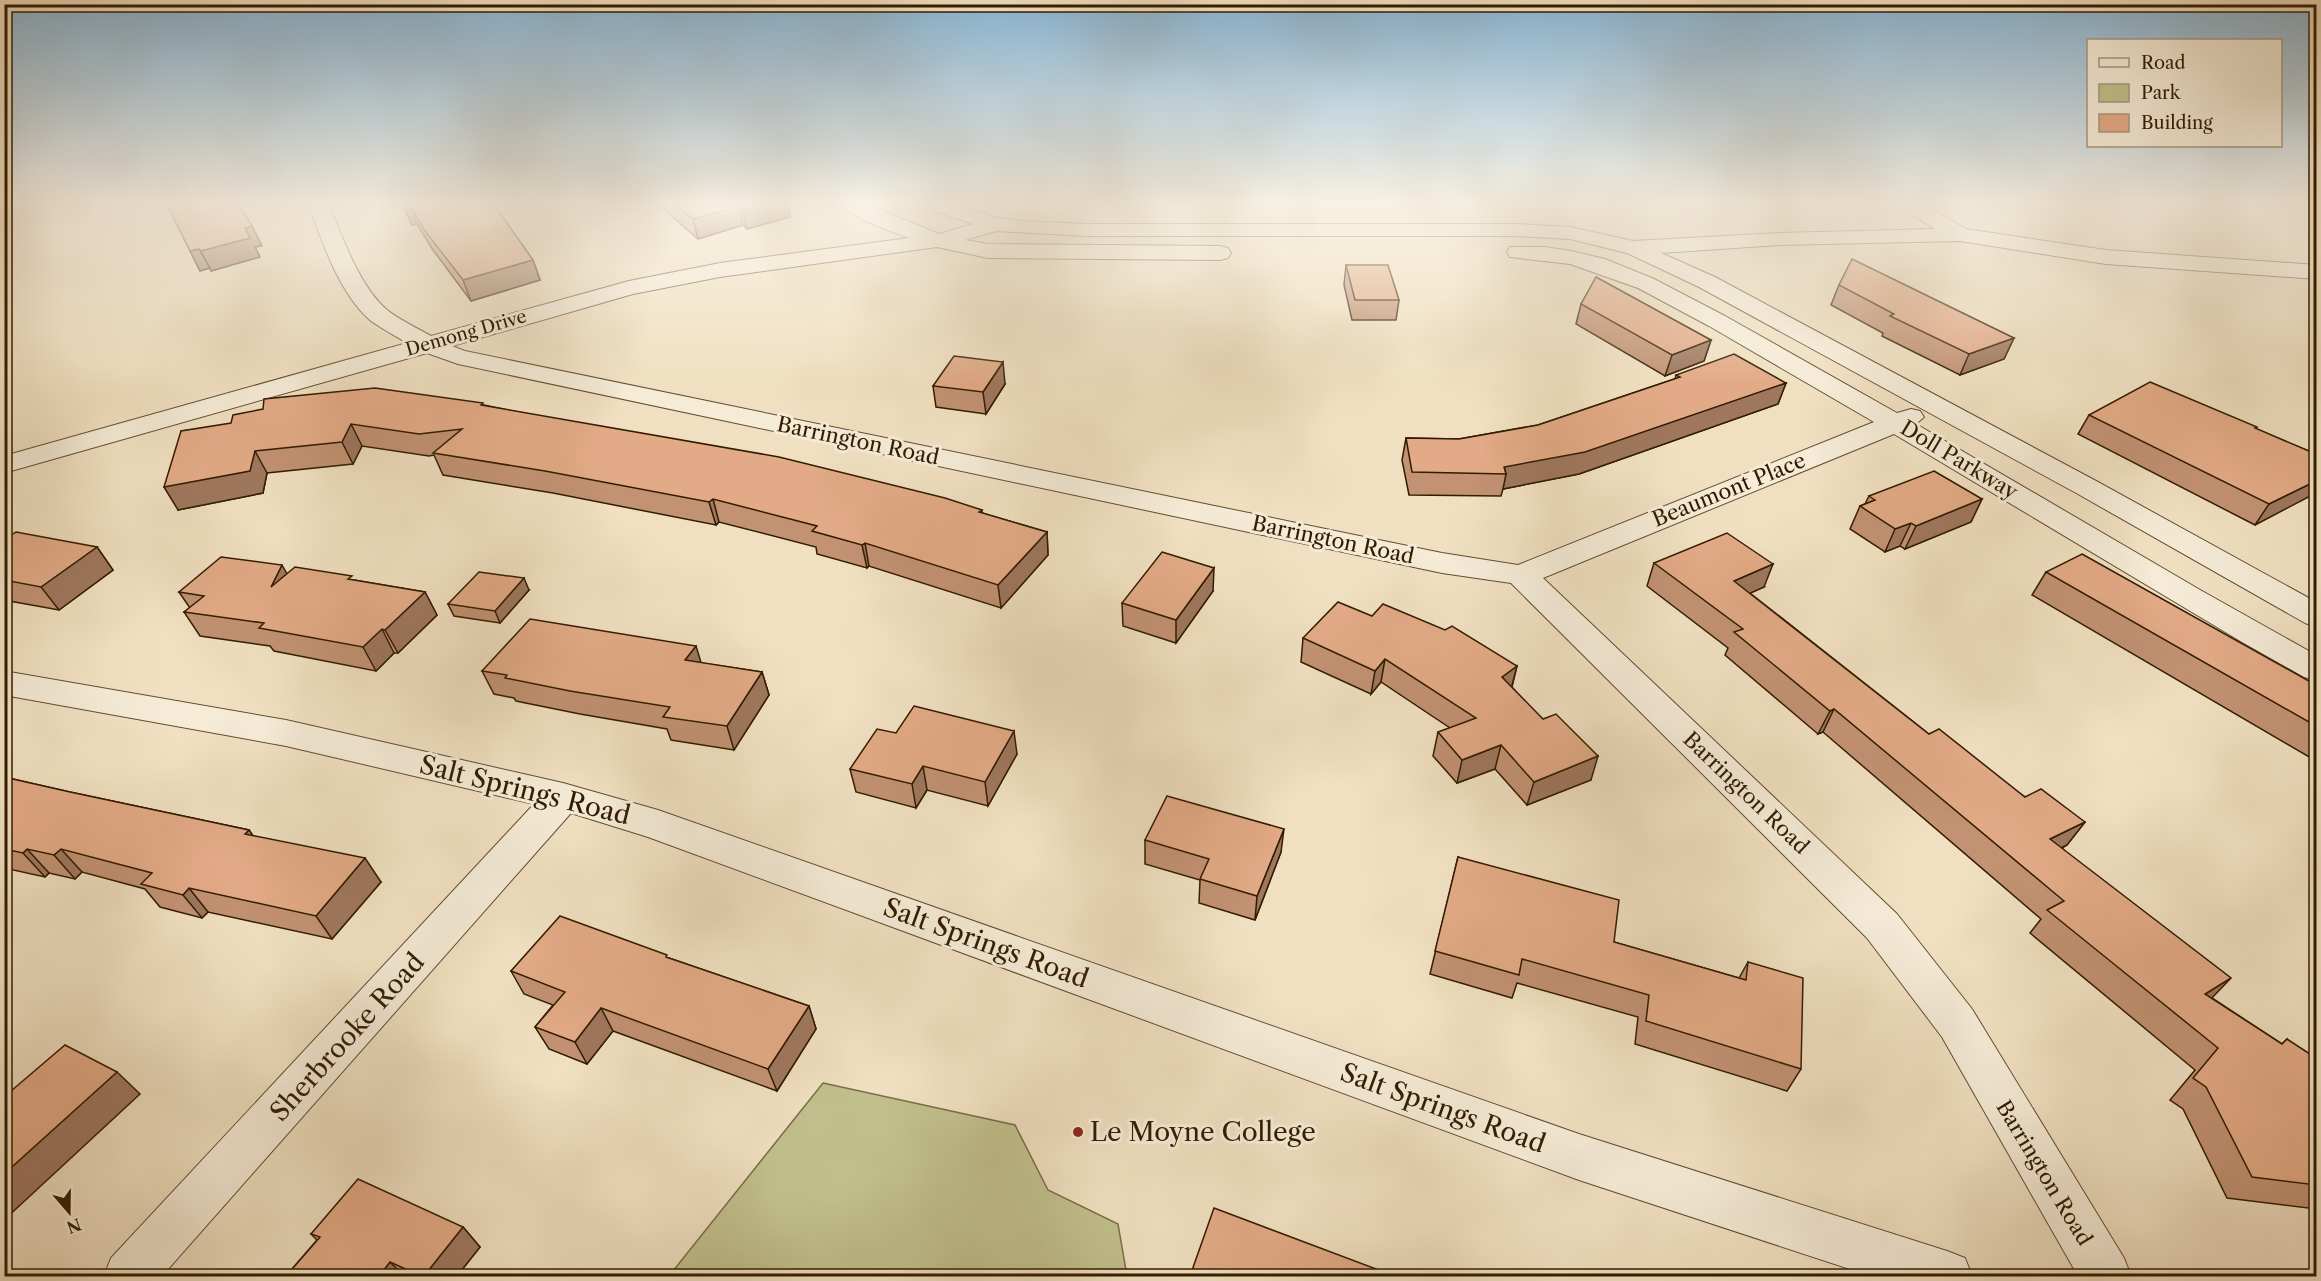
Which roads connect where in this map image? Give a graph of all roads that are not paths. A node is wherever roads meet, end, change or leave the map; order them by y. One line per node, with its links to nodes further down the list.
1 (345, 265): 7 (street, Barrington Road)
2 (757, 265): 7 (street, Demong Drive)
3 (1603, 265): 9 (street, Doll Parkway)
4 (1670, 265): 8 (street, Doll Parkway)
5 (2215, 265): 6 (street, Demong Drive)
6 (2316, 272)
7 (426, 344): 10 (street, Demong Drive); 11 (street, Barrington Road)
8 (1937, 406): 9 (street, Beaumont Place); 12 (street, Doll Parkway)
9 (1896, 423): 11 (street, Beaumont Place); 13 (street, Doll Parkway)
10 (4, 465)
11 (1521, 575): 18 (street, Barrington Road)
12 (2316, 616)
13 (2316, 669)
14 (4, 683): 15 (street, Salt Springs Road)
15 (563, 797): 16 (street, Sherbrooke Road); 17 (street, Salt Springs Road)
16 (129, 1276)
17 (1947, 1276)
18 (2106, 1276)

